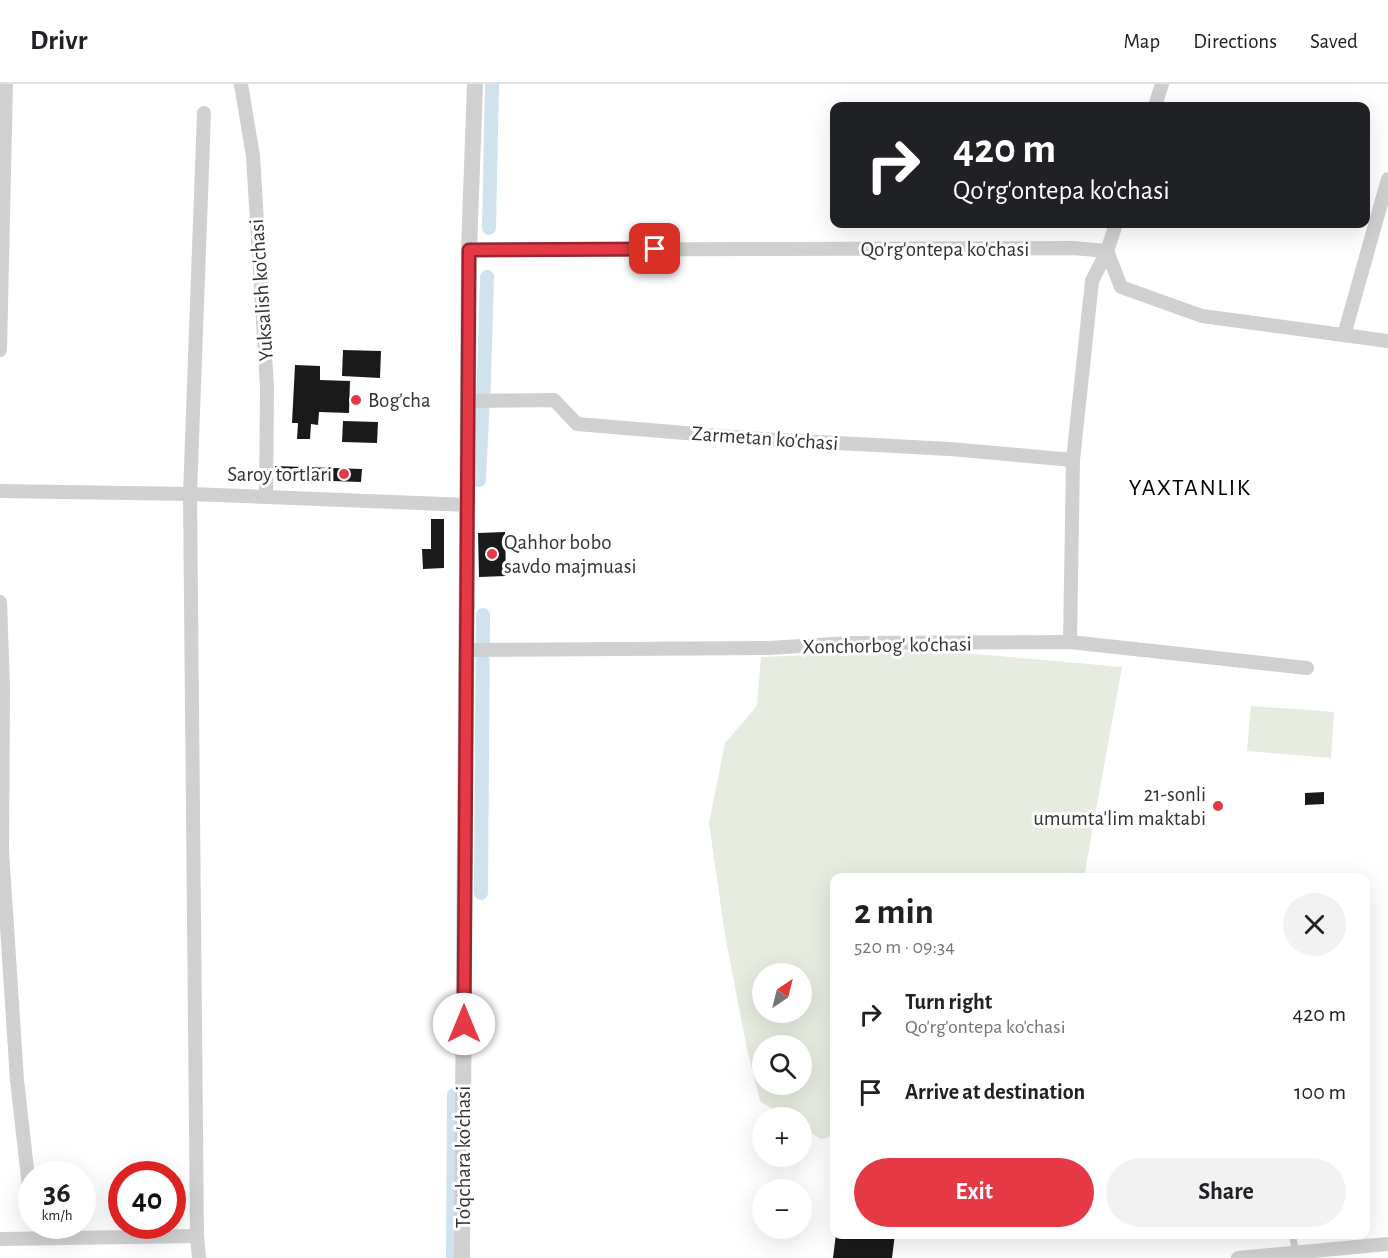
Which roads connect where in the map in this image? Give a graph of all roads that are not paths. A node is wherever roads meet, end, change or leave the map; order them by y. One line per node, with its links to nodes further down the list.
1 (6, 84): 13 (street)
2 (241, 84): 18 (street, Yuksalish ko'chasi)
3 (475, 84): 9 (street, To'qchara ko'chasi)
4 (1162, 84): 5 (street)
5 (1156, 102)
6 (204, 113): 17 (street)
7 (1388, 179): 11 (street)
8 (1115, 228): 10 (street)
9 (469, 250): 10 (street, Qo'rg'ontepa ko'chasi); 14 (street, To'qchara ko'chasi)
10 (1107, 251): 11 (street); 15 (street)
11 (1344, 335): 12 (street)
12 (1388, 341)
13 (0, 350)
14 (468, 401): 15 (street, Zarmetan ko'chasi); 19 (street, To'qchara ko'chasi)
15 (1073, 460): 21 (street)
16 (0, 491): 17 (street)
17 (190, 494): 18 (street); 27 (street)
18 (266, 496): 19 (street)
19 (468, 505): 22 (street, To'qchara ko'chasi)
20 (0, 602): 24 (street)
21 (1070, 642): 22 (street, Xonchorbog' ko'chasi); 23 (street, Xonchorbog' ko'chasi)
22 (467, 650): 33 (street, To'qchara ko'chasi)
23 (1306, 668)
24 (26, 1161)
25 (96, 1234): 27 (street)
26 (18, 1235): 28 (street)
27 (197, 1236): 32 (street)
28 (0, 1239)
29 (1293, 1239): 31 (lane)
30 (1388, 1244): 31 (street)
31 (1296, 1252): 34 (street)
32 (199, 1258)
33 (462, 1258)
34 (1238, 1258)

